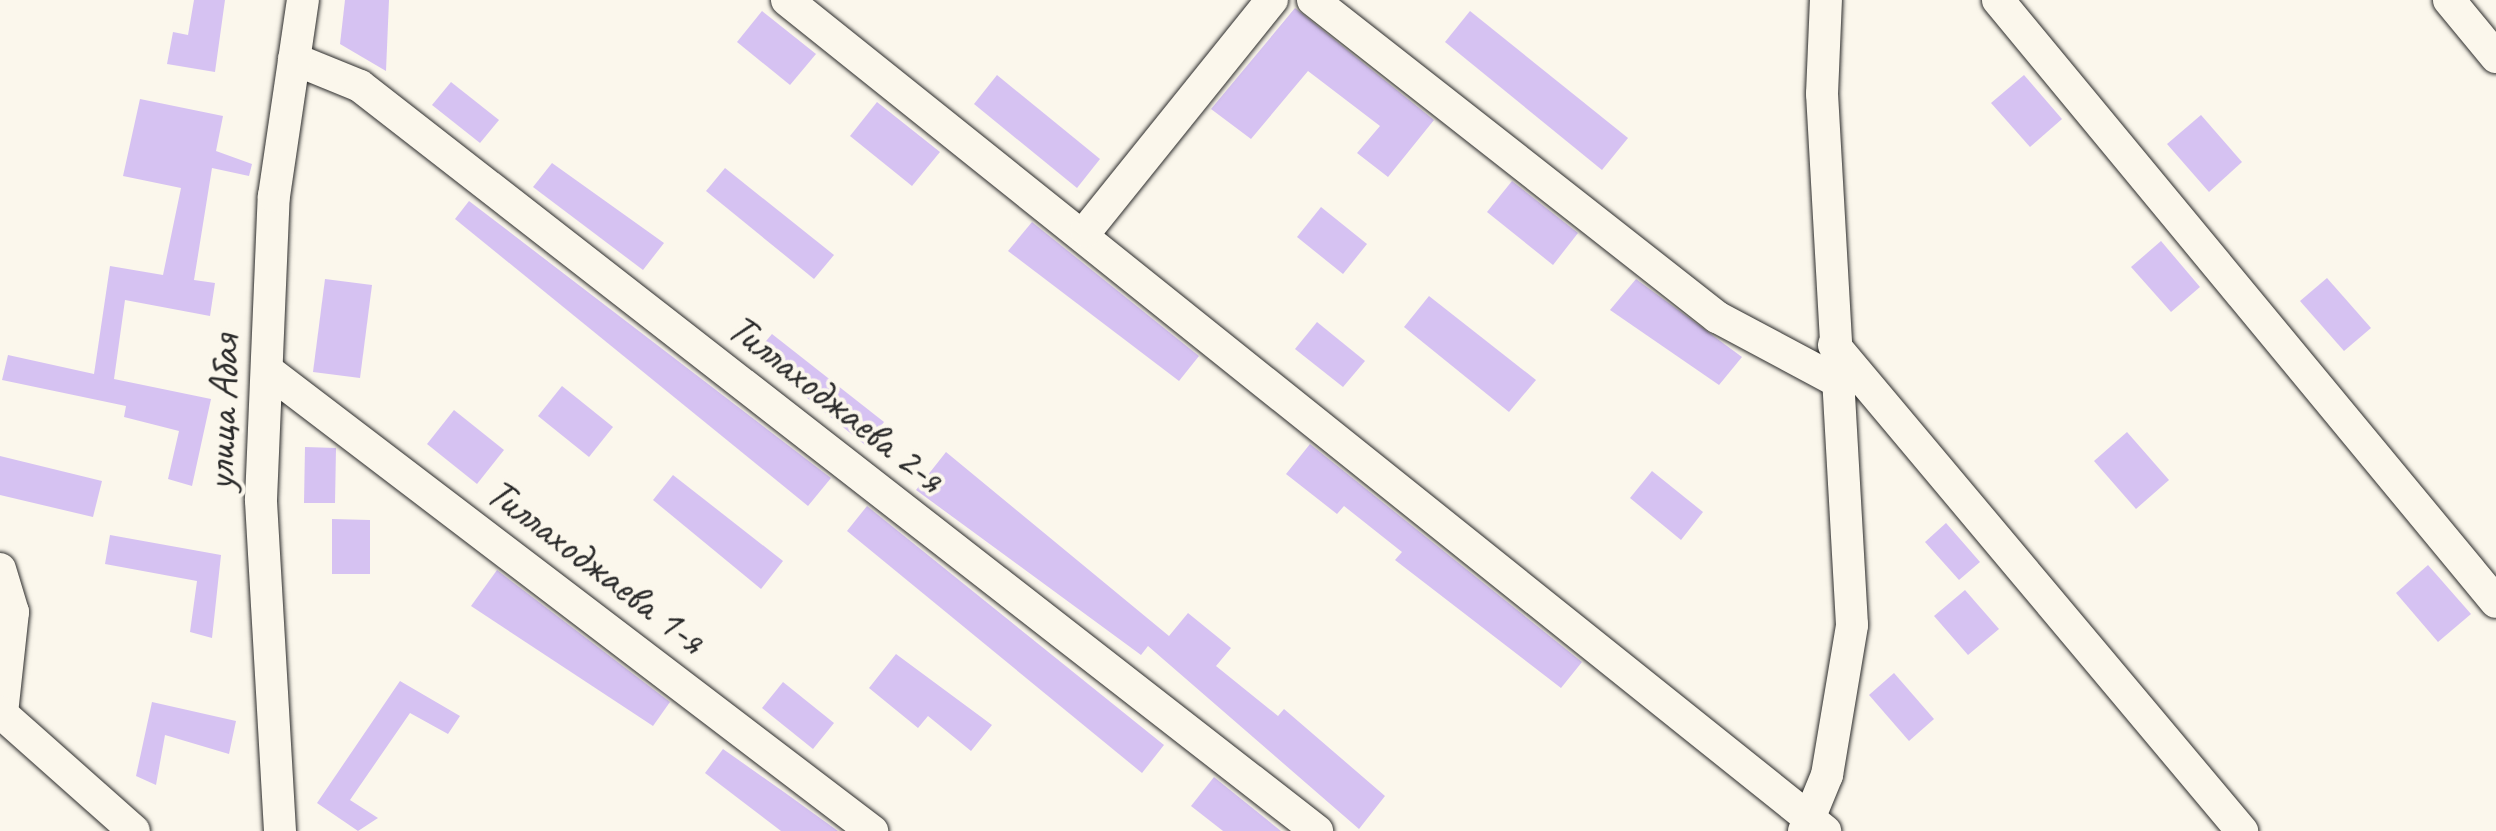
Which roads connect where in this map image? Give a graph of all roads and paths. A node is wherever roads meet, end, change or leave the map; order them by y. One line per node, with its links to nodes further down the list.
1 (303, 0): 9 (street, улица Абая)
2 (787, 0): 10 (street)
3 (1272, 0): 10 (street)
4 (1313, 0): 13 (street)
5 (1826, 0): 11 (street)
6 (1998, 0): 15 (street)
7 (2449, 0): 8 (street)
8 (2496, 57)
9 (294, 59): 12 (street, улица Абая); 21 (street, Тиллаходжаева 2-я)
10 (1086, 231): 17 (street)
11 (1834, 345): 13 (street); 22 (street)
12 (267, 370): 19 (street, улица Абая); 20 (street, Тиллаходжаева 1-я)
13 (1835, 380): 17 (street)
14 (0, 569): 16 (street)
15 (2496, 602)
16 (1, 713): 18 (street)
17 (1814, 826)
18 (134, 831)
19 (280, 831)
20 (872, 831)
21 (1316, 831)
22 (2242, 831)

